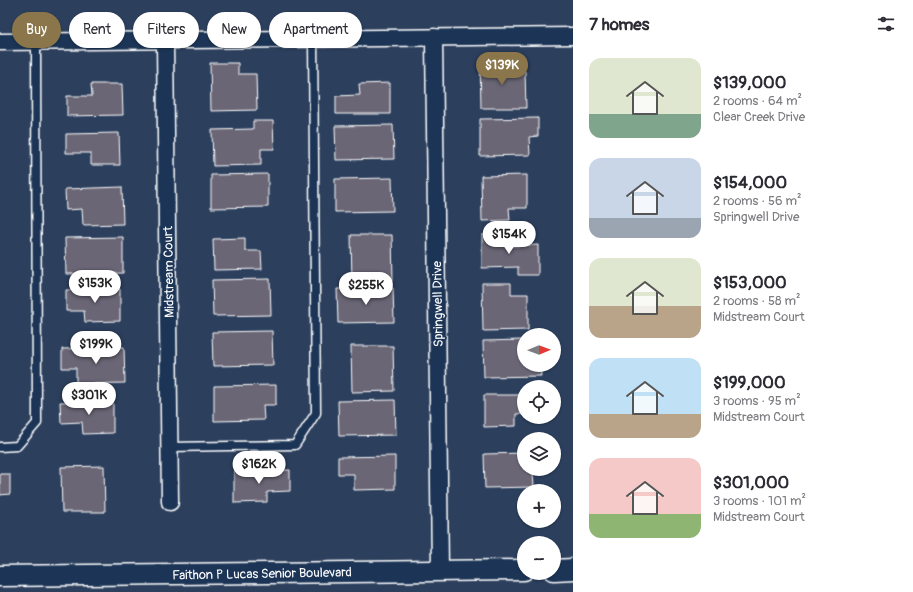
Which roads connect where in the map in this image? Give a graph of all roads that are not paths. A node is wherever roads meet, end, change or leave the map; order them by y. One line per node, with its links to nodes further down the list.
1 (573, 36): 2 (street)
2 (434, 37): 3 (street); 19 (street, Springwell Drive)
3 (362, 38)
4 (269, 40): 6 (street)
5 (133, 41): 9 (street)
6 (199, 41)
7 (0, 42): 8 (street)
8 (12, 42)
9 (61, 42)
10 (36, 48): 13 (lane)
11 (165, 48): 14 (street, Midstream Court)
12 (313, 48): 14 (lane)
13 (0, 447)
14 (169, 447): 15 (street, Midstream Court)
15 (170, 502)
16 (573, 569): 18 (street)
17 (517, 570): 19 (street, Faithon P Lucas Senior Boulevard)
18 (561, 570)
19 (440, 571): 20 (street, Faithon P Lucas Senior Boulevard)
20 (0, 576)

